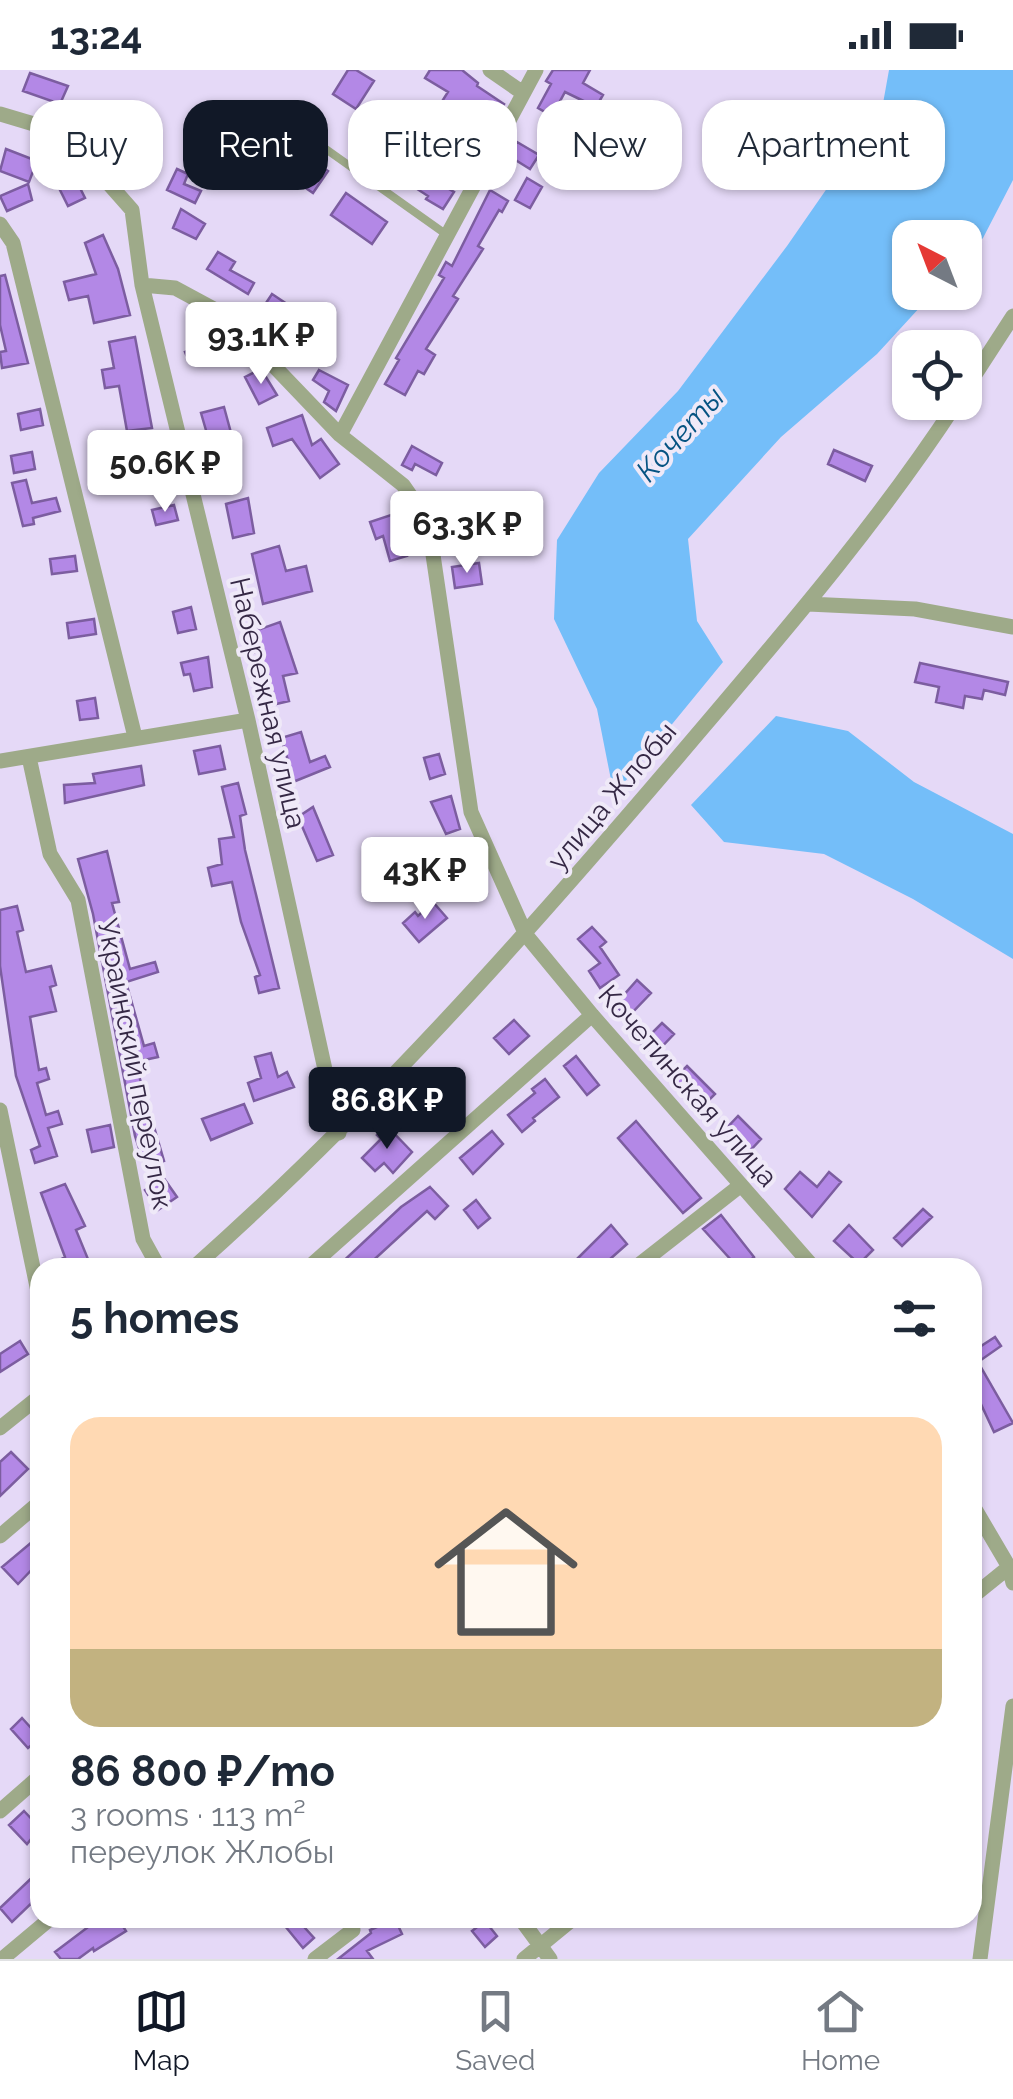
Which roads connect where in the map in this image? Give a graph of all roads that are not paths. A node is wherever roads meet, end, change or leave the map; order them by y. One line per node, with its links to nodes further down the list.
1 (490, 70): 3 (street)
2 (536, 70): 3 (street)
3 (523, 93): 7 (street)
4 (0, 114): 8 (street, Набережная улица)
5 (328, 151): 7 (lane)
6 (0, 224): 16 (street)
7 (447, 235): 12 (street)
8 (142, 285): 12 (street); 15 (street, Набережная улица)
9 (1013, 316): 10 (street)
10 (982, 364)
11 (946, 420): 13 (street, улица Жлобы)
12 (340, 435): 19 (street)
13 (808, 604): 14 (street); 19 (street, улица Жлобы)
14 (1013, 627)
15 (248, 720): 16 (street); 22 (street, Набережная улица)
16 (136, 738): 17 (street)
17 (29, 757): 18 (street); 25 (street, Украинский переулок)
18 (0, 761)
19 (526, 935): 20 (street, Кочетинская улица); 22 (street, улица Жлобы)
20 (592, 1015): 23 (street, Кочетинская улица); 27 (street)
21 (0, 1110): 24 (street)
22 (339, 1134): 26 (street, улица Жлобы)
23 (741, 1185): 28 (street); 29 (street, Кочетинская улица)
24 (31, 1258)
25 (154, 1258)
26 (203, 1258)
27 (319, 1258)
28 (648, 1258)
29 (801, 1258)
30 (30, 1404): 31 (street)
31 (0, 1428)
32 (30, 1510): 34 (street)
33 (982, 1522): 35 (street)
34 (0, 1536)
35 (1011, 1575): 36 (street)
36 (982, 1591)
37 (1013, 1706): 48 (street)
38 (30, 1786): 39 (street)
39 (0, 1811)
40 (39, 1928): 45 (street)
41 (527, 1928): 44 (street)
42 (565, 1928): 44 (street)
43 (354, 1930): 46 (street)
44 (545, 1952): 47 (street)
45 (2, 1959)
46 (315, 1959)
47 (524, 1959)
48 (980, 1959)

